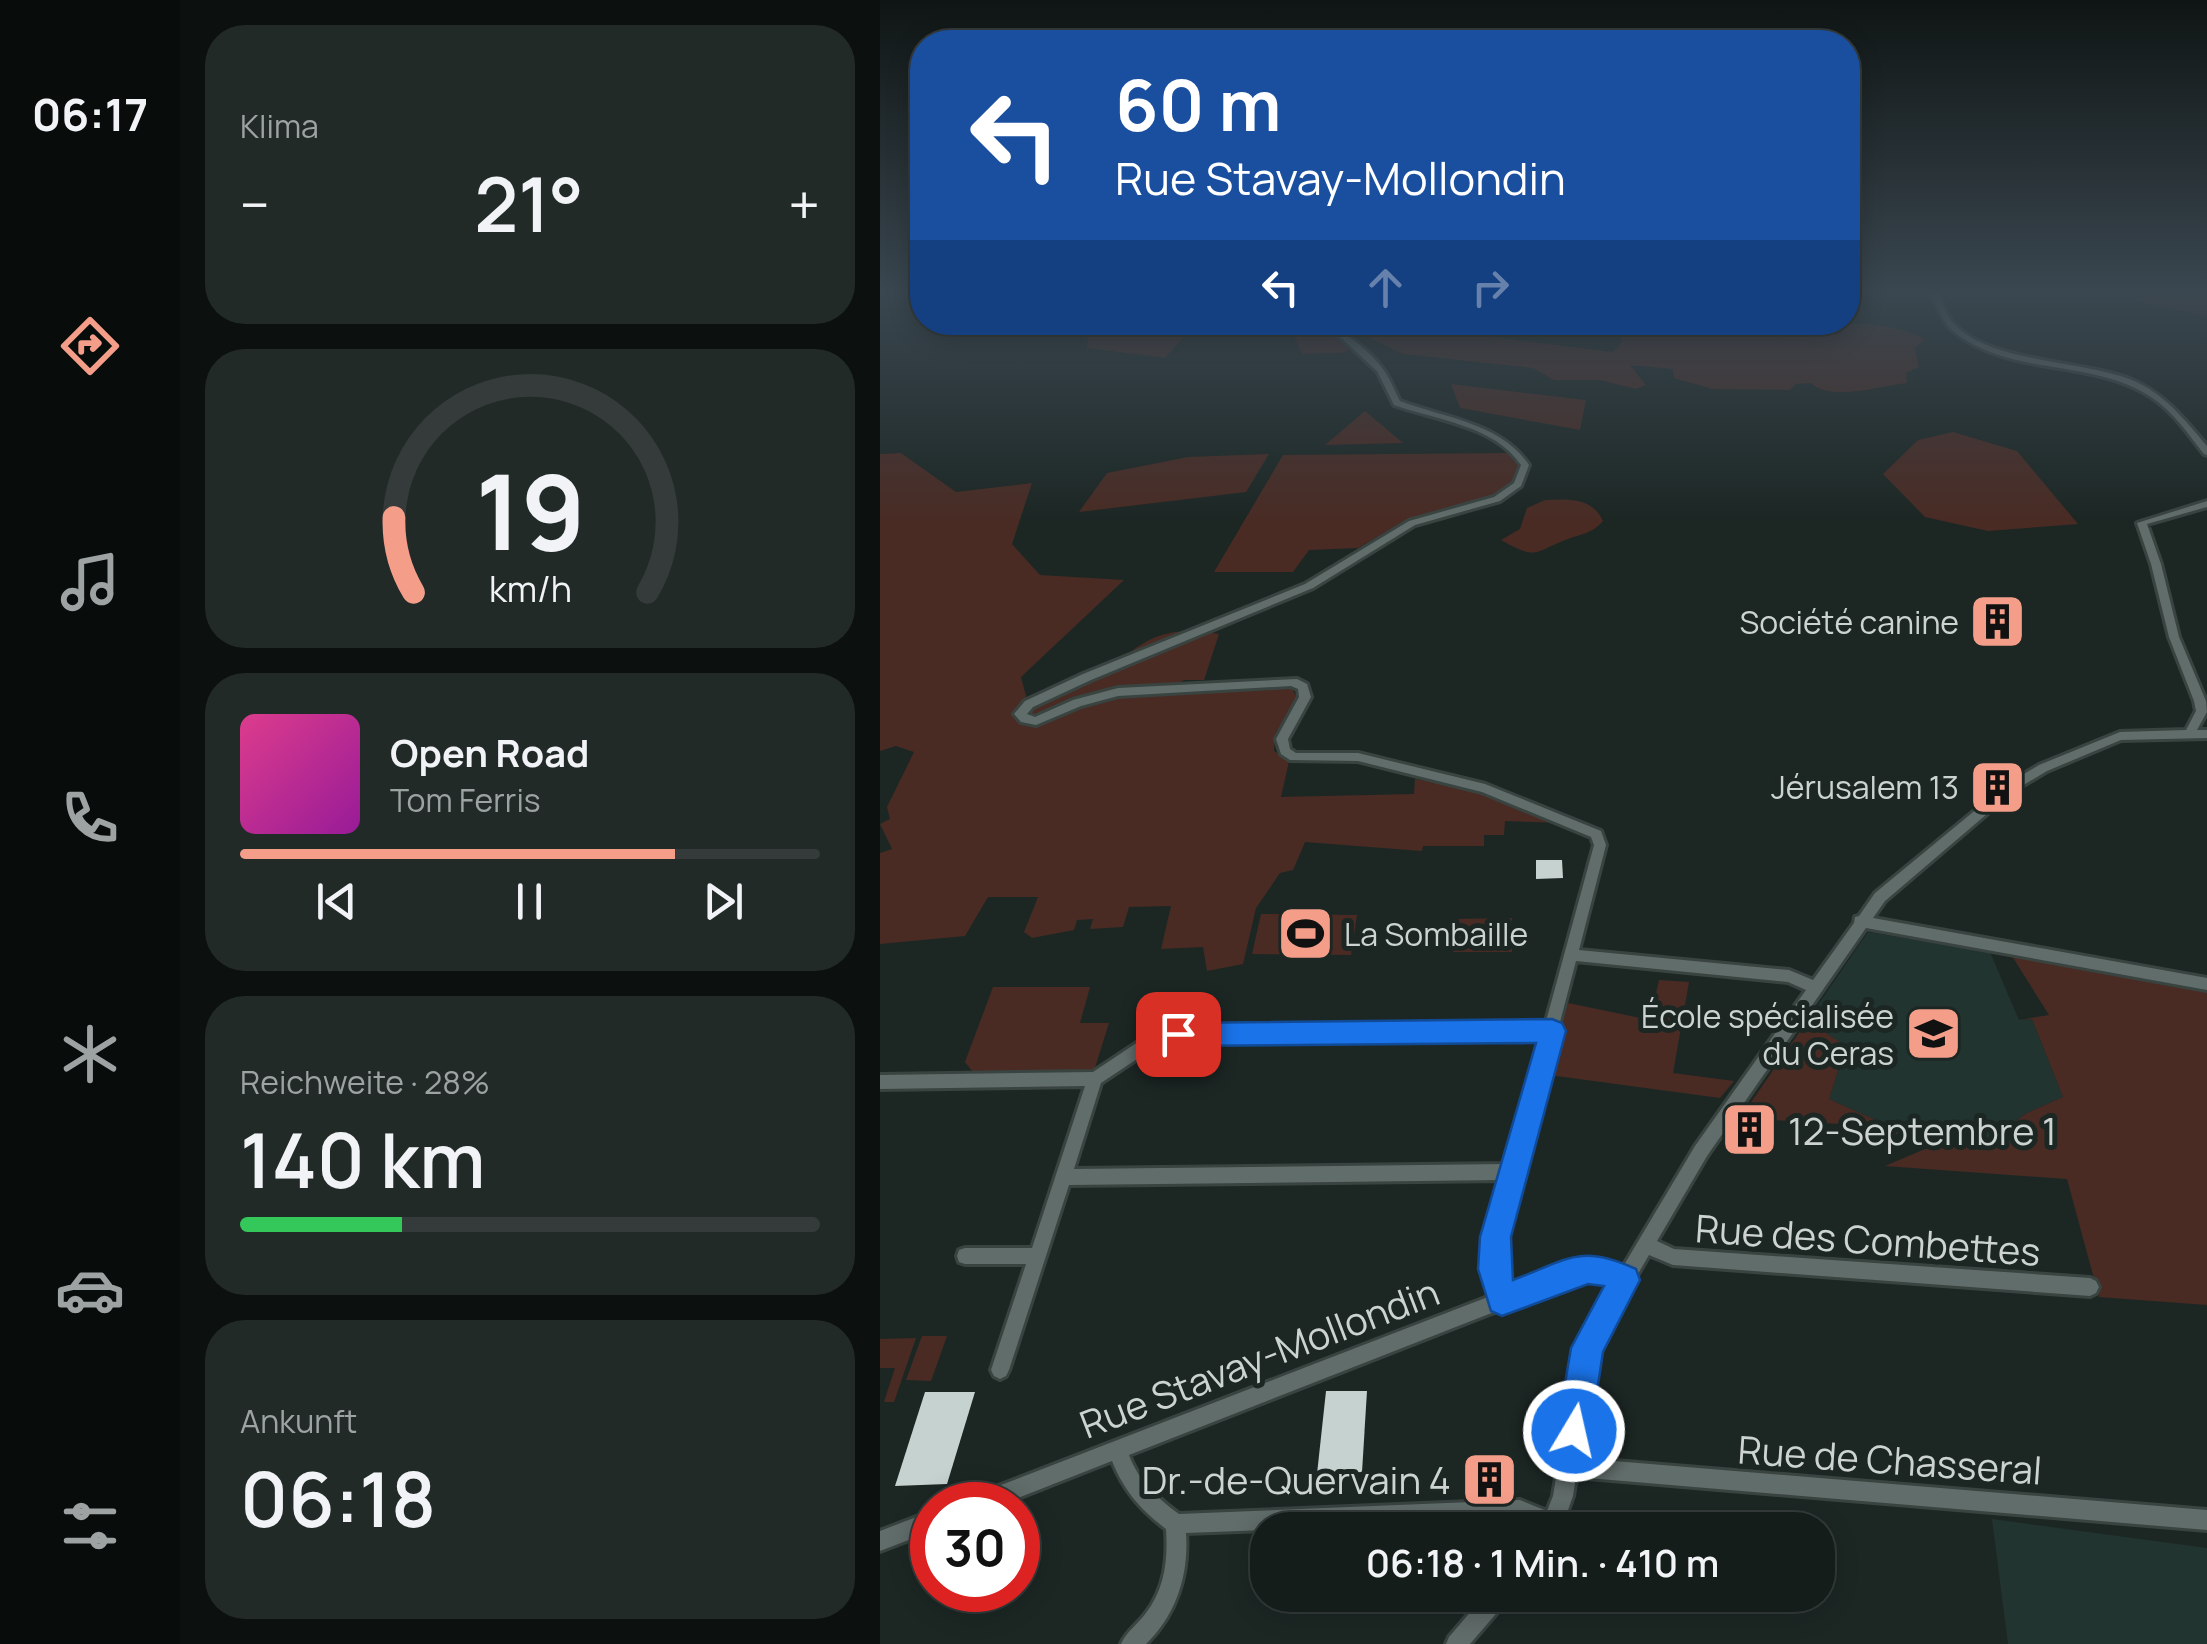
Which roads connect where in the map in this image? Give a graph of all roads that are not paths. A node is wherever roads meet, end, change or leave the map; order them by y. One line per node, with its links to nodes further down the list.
1 (1378, 368): 8 (street)
2 (2084, 368): 3 (street)
3 (2207, 452)
4 (2207, 504): 5 (street)
5 (2190, 733): 6 (street); 7 (street)
6 (2207, 734)
7 (1860, 922): 9 (street); 10 (street)
8 (1570, 955): 10 (street); 11 (street)
9 (2207, 984)
10 (1813, 988): 16 (street)
11 (1552, 1031): 12 (street); 14 (street)
12 (1095, 1079): 13 (street); 15 (street)
13 (880, 1082)
14 (1513, 1172): 15 (street); 21 (street)
15 (1064, 1177): 18 (street)
16 (1644, 1244): 19 (street); 20 (street, Rue des Combettes)
17 (965, 1256): 18 (street)
18 (1037, 1256): 22 (street)
19 (1624, 1280): 21 (street, Rue Stavay-Mollondin); 24 (street)
20 (2090, 1287)
21 (1502, 1300): 23 (street, Rue Stavay-Mollondin)
22 (1000, 1370)
23 (1118, 1450): 25 (street, Rue Stavay-Mollondin); 31 (street)
24 (1568, 1467): 28 (street); 29 (street, Rue de Chasseral)
25 (1035, 1482)
26 (1471, 1512): 27 (street)
27 (1524, 1512)
28 (1556, 1512)
29 (2207, 1520)
30 (1250, 1521): 31 (street)
31 (1176, 1524): 35 (street)
32 (910, 1530): 33 (street)
33 (880, 1541)
34 (1484, 1612): 36 (street)
35 (1131, 1644)
36 (1456, 1644)

